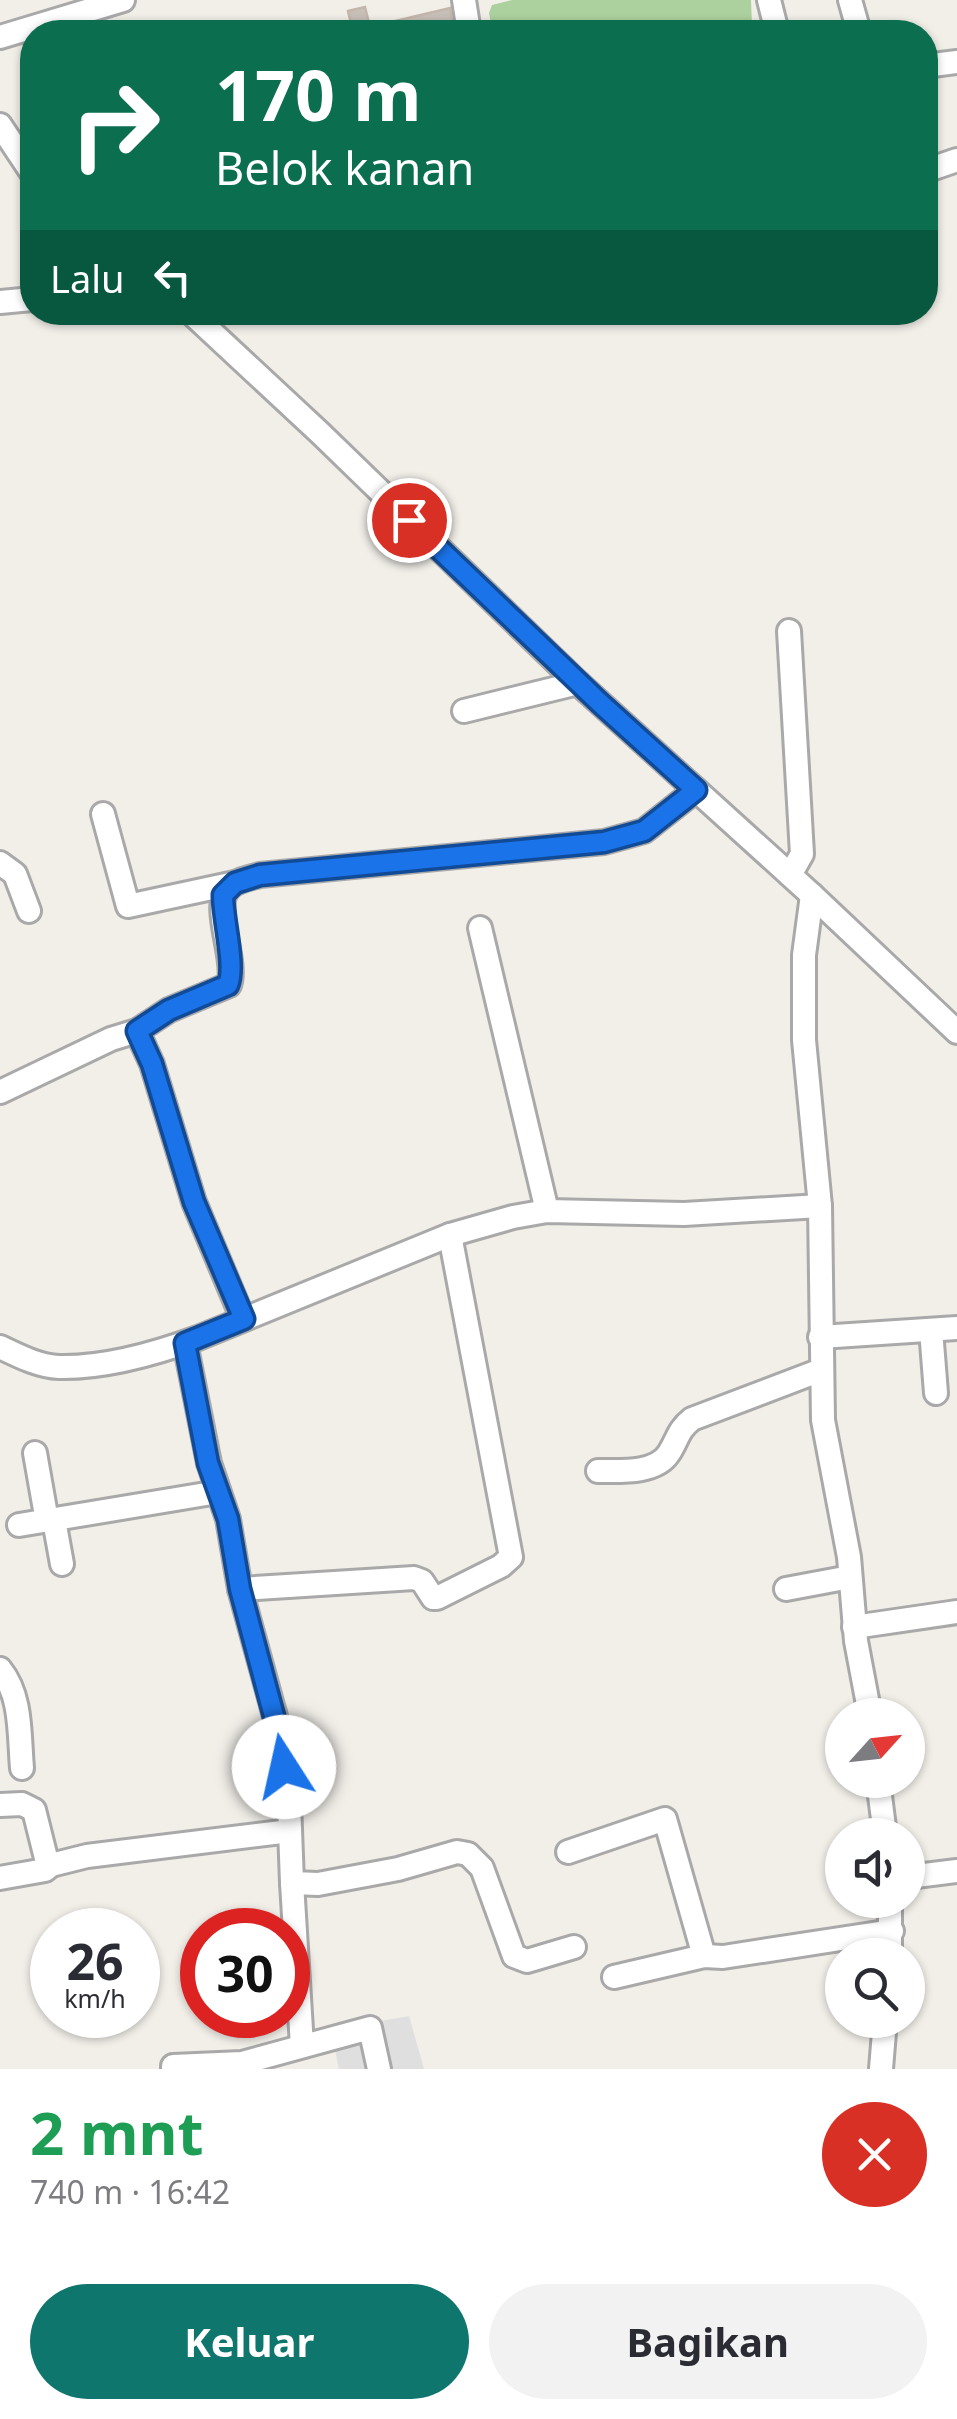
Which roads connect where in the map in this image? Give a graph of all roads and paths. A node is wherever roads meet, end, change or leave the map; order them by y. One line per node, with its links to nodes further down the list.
1 (123, 0): 2 (street)
2 (57, 20)
3 (0, 126): 4 (street)
4 (20, 155)
5 (204, 325): 7 (street)
6 (790, 632): 12 (street)
7 (578, 682): 8 (street); 9 (street)
8 (464, 711)
9 (696, 790): 12 (street); 13 (street)
10 (103, 814): 13 (street)
11 (0, 862): 15 (street)
12 (790, 875): 14 (street)
13 (235, 883): 17 (street)
14 (812, 894): 18 (street); 20 (street)
15 (29, 911)
16 (480, 928): 21 (street)
17 (137, 1031): 19 (street); 23 (street)
18 (957, 1032)
19 (0, 1092)
20 (820, 1206): 21 (street); 26 (street)
21 (547, 1211): 22 (street)
22 (450, 1234): 23 (street); 38 (street)
23 (244, 1319): 27 (street)
24 (957, 1328): 25 (street)
25 (931, 1330): 26 (street); 30 (street)
26 (820, 1337): 29 (street)
27 (185, 1343): 28 (street); 33 (street)
28 (0, 1347)
29 (822, 1370): 32 (street); 37 (street)
30 (936, 1394)
31 (35, 1453): 34 (street)
32 (598, 1470)
33 (218, 1492): 34 (street); 38 (street)
34 (51, 1520): 35 (street); 36 (street)
35 (19, 1526)
36 (62, 1564)
37 (850, 1577): 39 (street); 41 (street)
38 (240, 1589): 46 (street)
39 (786, 1589)
40 (957, 1612): 41 (street)
41 (854, 1627): 43 (street)
42 (0, 1669): 44 (street)
43 (867, 1698)
44 (22, 1768)
45 (0, 1806): 48 (street)
46 (290, 1831): 48 (street); 52 (street)
47 (568, 1852): 55 (street)
48 (50, 1865): 51 (street)
49 (957, 1870): 50 (street)
50 (925, 1874)
51 (0, 1878)
52 (292, 1883): 53 (street); 58 (street)
53 (574, 1947)
54 (825, 1948): 55 (street)
55 (704, 1956): 56 (street)
56 (614, 1977)
57 (883, 2038): 62 (street)
58 (302, 2046): 59 (street); 61 (street)
59 (242, 2066): 60 (street)
60 (173, 2069)
61 (379, 2069)
62 (881, 2069)

